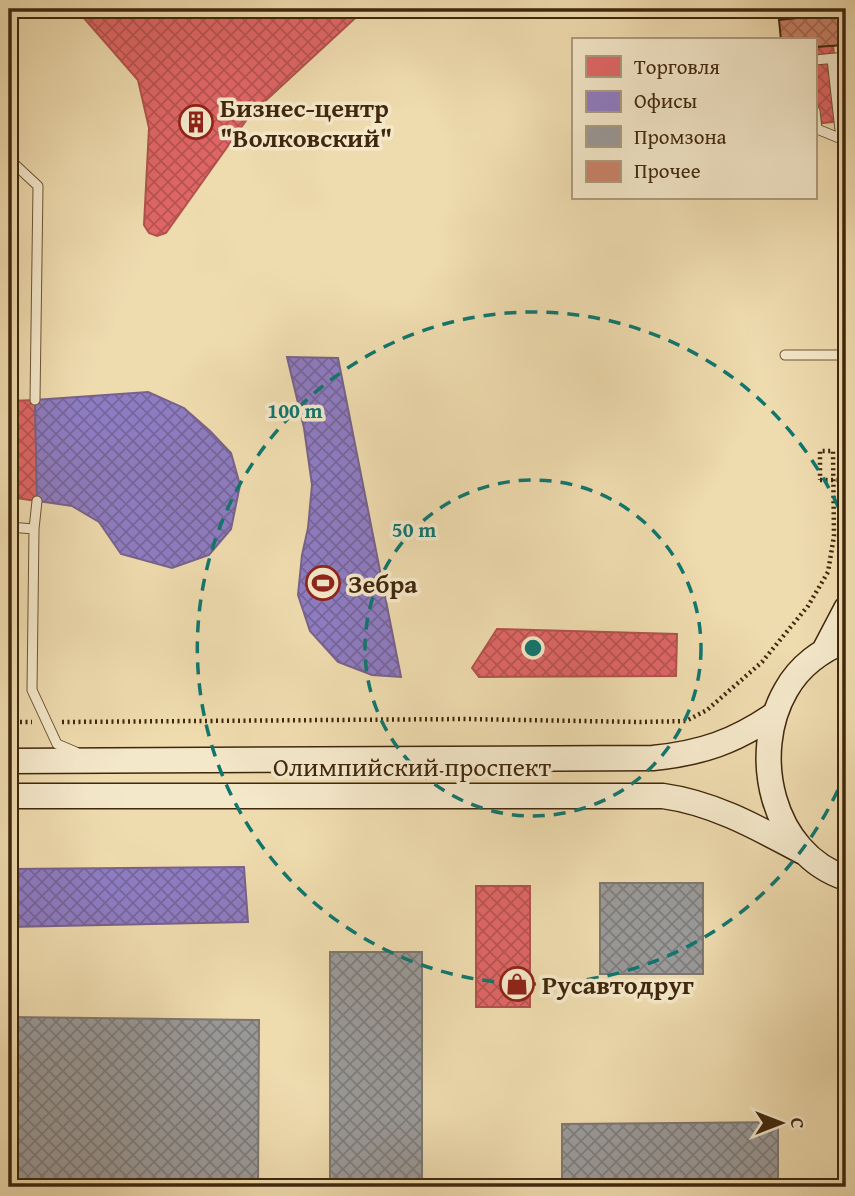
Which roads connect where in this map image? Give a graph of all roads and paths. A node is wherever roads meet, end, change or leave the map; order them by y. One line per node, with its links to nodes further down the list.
1 (846, 57): 2 (lane)
2 (832, 59): 3 (lane); 5 (lane)
3 (816, 60)
4 (816, 129): 5 (lane)
5 (844, 140)
6 (9, 159): 9 (lane)
7 (785, 355): 8 (lane)
8 (846, 355)
9 (35, 400)
10 (846, 480): 18 (path, bridge)
11 (37, 501): 13 (lane)
12 (9, 527): 13 (lane)
13 (34, 529): 18 (lane)
14 (846, 609): 15 (main road)
15 (836, 645): 16 (main road)
16 (775, 714): 20 (main road, Олимпийский проспект); 22 (main road)
17 (9, 722): 18 (path)
18 (47, 722): 20 (lane)
19 (9, 761): 20 (main road, Олимпийский проспект)
20 (97, 761)
21 (9, 796): 22 (main road, Олимпийский проспект)
22 (803, 852): 23 (main road, Олимпийский проспект)
23 (846, 878)

